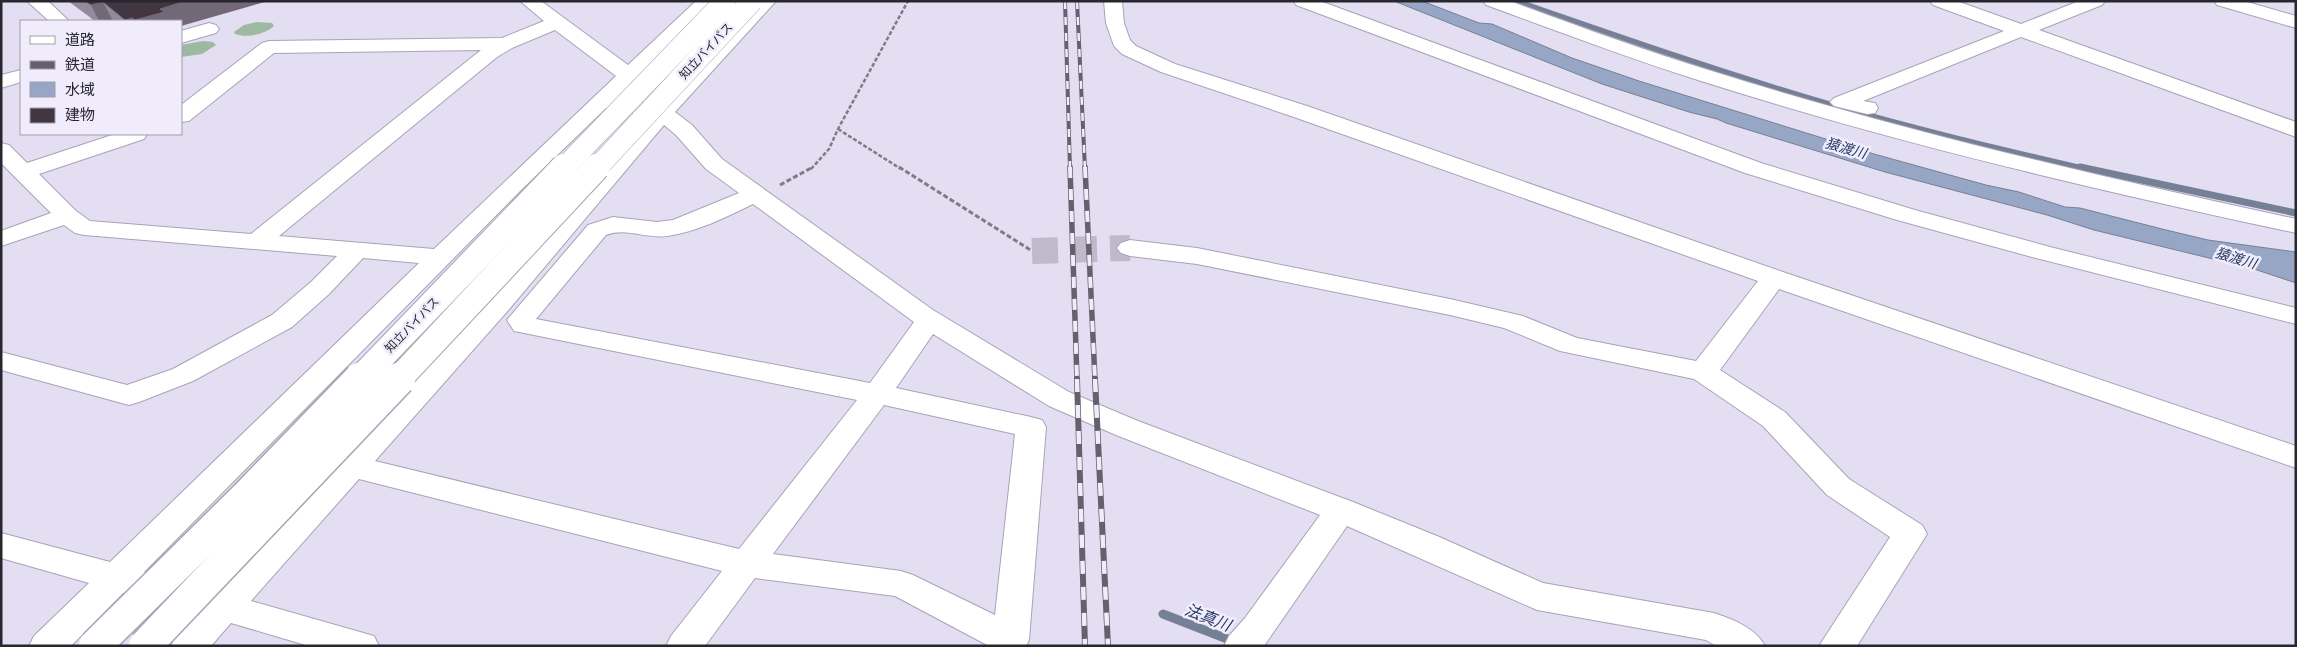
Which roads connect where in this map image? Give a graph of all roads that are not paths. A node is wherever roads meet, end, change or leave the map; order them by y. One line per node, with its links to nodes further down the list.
1 (36, 1): 13 (main road)
2 (529, 1): 14 (main road)
3 (707, 1): 24 (main road)
4 (725, 1): 59 (main road, 知立バイパス, bridge)
5 (752, 1): 60 (main road, 知立バイパス, bridge)
6 (767, 1): 27 (main road)
7 (1114, 1): 44 (main road)
8 (1302, 1): 45 (main road)
9 (1492, 1): 38 (main road)
10 (1939, 1): 17 (main road)
11 (2223, 1): 15 (main road)
12 (2085, 3): 17 (main road)
13 (59, 20)
14 (557, 22): 19 (main road); 24 (main road)
15 (2296, 22)
16 (209, 29): 18 (main road)
17 (2021, 30): 31 (main road); 33 (main road)
18 (182, 37)
19 (505, 44): 30 (main road); 40 (main road)
20 (20, 59): 21 (main road)
21 (1, 65)
22 (20, 67): 23 (main road)
23 (1, 73)
24 (628, 75): 27 (main road); 28 (main road)
25 (20, 76): 26 (main road)
26 (1, 82)
27 (688, 85): 29 (main road)
28 (603, 101): 29 (main road); 43 (main road)
29 (663, 113): 36 (main road); 51 (main road)
30 (182, 115)
31 (2296, 130)
32 (133, 135): 35 (main road)
33 (2021, 149)
34 (1, 150): 35 (main road)
35 (23, 172): 37 (main road)
36 (756, 194): 46 (main road); 49 (main road)
37 (67, 216): 39 (main road); 40 (main road)
38 (2296, 226)
39 (1, 239)
40 (256, 242): 42 (main road)
41 (1130, 248): 48 (main road)
42 (357, 250): 43 (main road); 47 (main road)
43 (442, 257): 55 (main road)
44 (1774, 278): 48 (main road); 50 (main road)
45 (2296, 316)
46 (929, 320): 49 (main road); 52 (main road)
47 (1, 361)
48 (1703, 372): 65 (main road)
49 (878, 394): 54 (main road); 54 (main road)
50 (2296, 457)
51 (351, 466): 54 (main road); 56 (main road)
52 (1341, 510): 57 (main road); 64 (main road)
53 (1, 545): 55 (main road)
54 (746, 564): 63 (main road)
55 (115, 578): 56 (main road); 58 (main road)
56 (224, 608): 61 (main road); 62 (main road)
57 (1250, 637)
58 (47, 646)
59 (95, 646)
60 (145, 646)
61 (189, 646)
62 (361, 646)
63 (684, 646)
64 (1747, 646)
65 (1837, 646)

